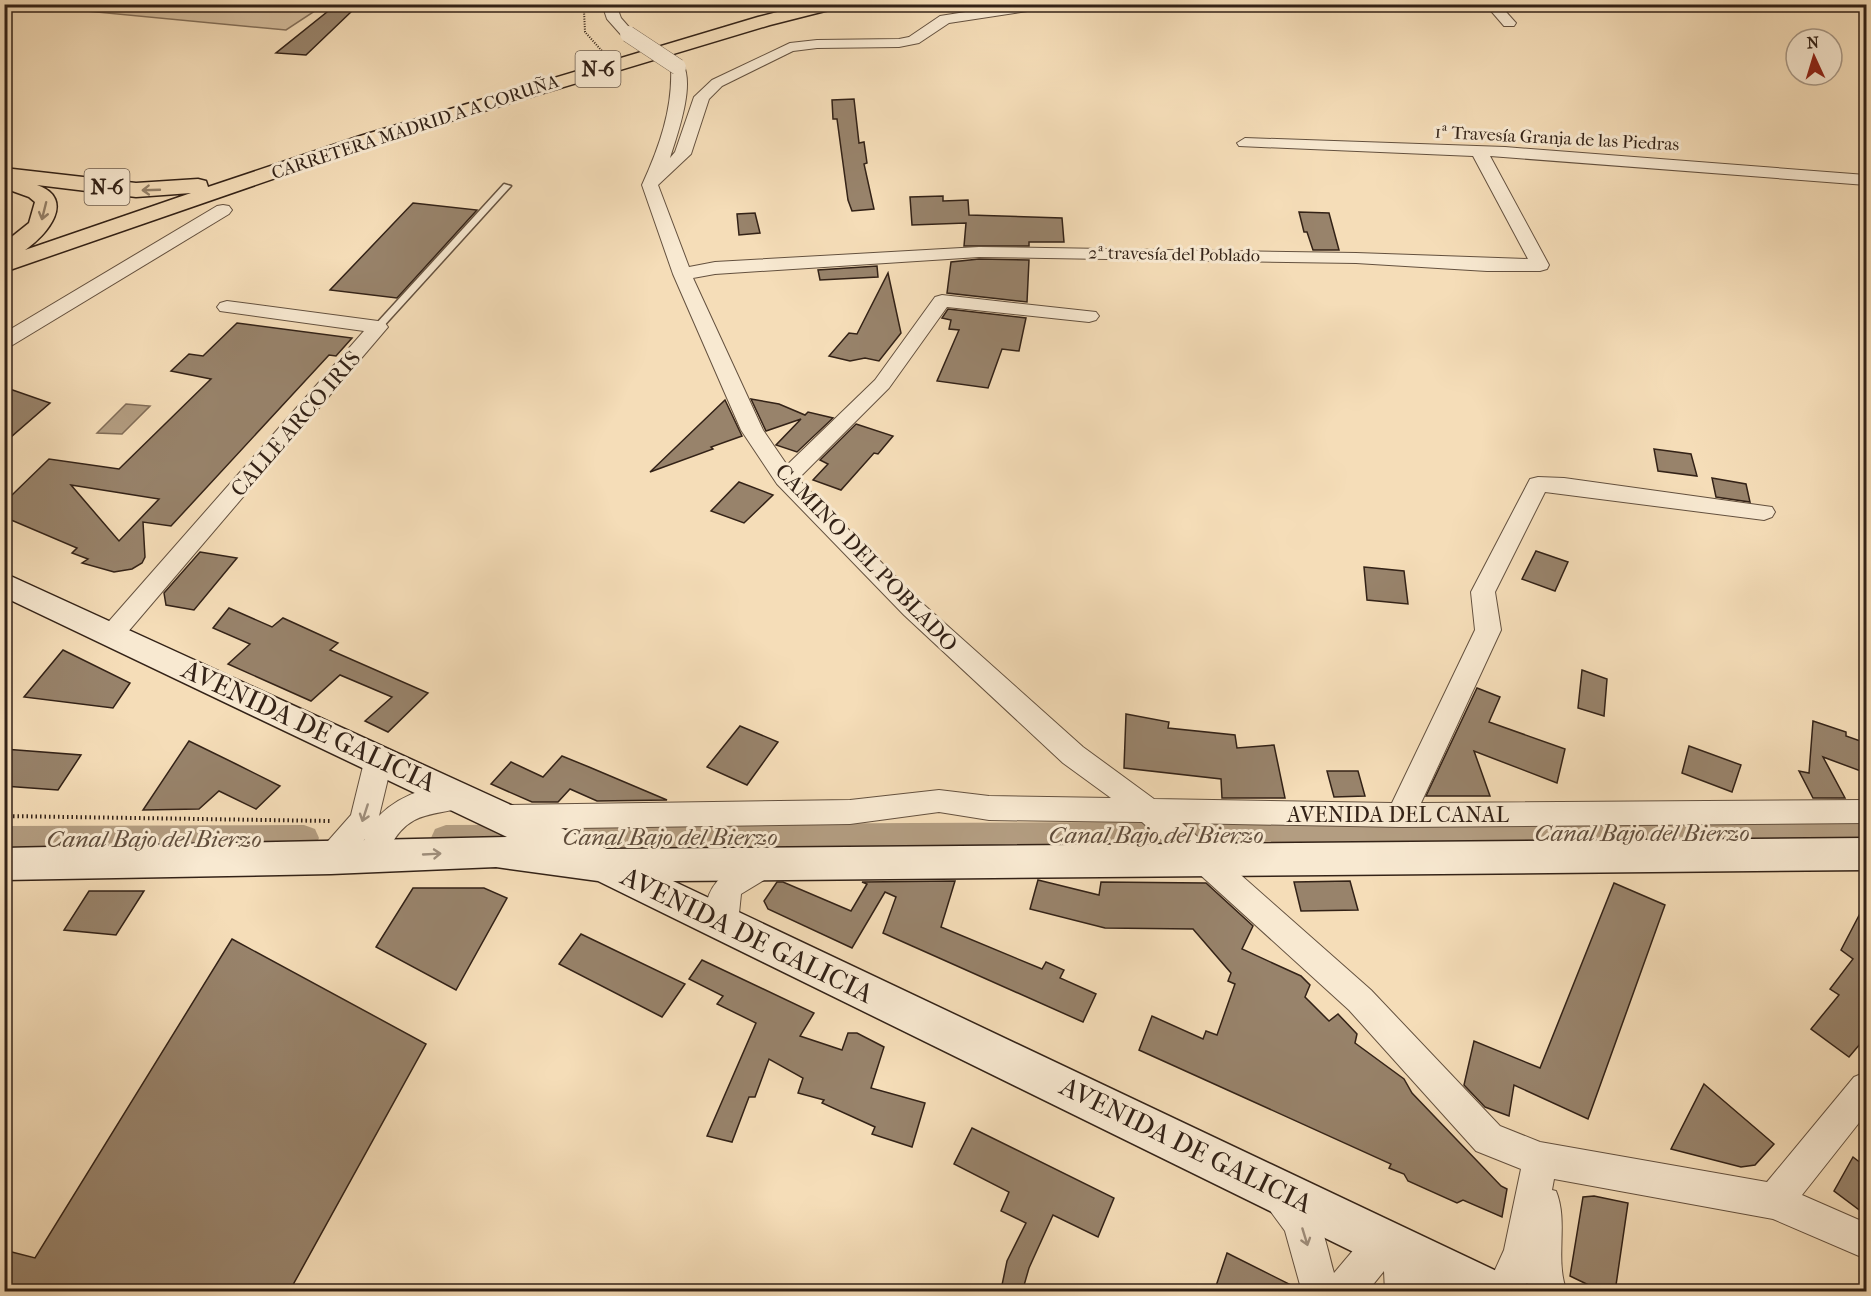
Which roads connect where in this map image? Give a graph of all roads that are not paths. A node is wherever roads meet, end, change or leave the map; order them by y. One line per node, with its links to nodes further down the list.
1 (609, 4): 12 (street, bridge)
2 (831, 4): 6 (highway, CARRETERA MADRID A A CORUÑA / N-6)
3 (1047, 4): 12 (street)
4 (1491, 4): 5 (street)
5 (1509, 24)
6 (367, 140): 9 (highway, N-6, one-way to 9); 16 (highway, CARRETERA MADRID A A CORUÑA / N-6)
7 (1245, 143): 8 (street, 1ª Travesía Granja de las Piedras)
8 (1479, 152): 10 (street, 1ª Travesía Granja de las Piedras); 17 (street, 2ª travesía del Poblado)
9 (4, 174)
10 (1866, 180)
11 (4, 181): 15 (highway, one-way to 15)
12 (650, 185): 17 (street, CAMINO DEL POBLADO)
13 (507, 186): 20 (lane)
14 (223, 210): 21 (street)
15 (4, 253)
16 (4, 265)
17 (682, 274): 22 (street, CAMINO DEL POBLADO)
18 (227, 307): 20 (street, CALLE ARCO IRIS)
19 (1089, 316): 22 (street)
20 (378, 327): 25 (street, CALLE ARCO IRIS)
21 (4, 342)
22 (785, 479): 28 (street, CAMINO DEL POBLADO)
23 (1764, 512): 30 (street)
24 (4, 584): 25 (street, AVENIDA DE GALICIA)
25 (112, 634): 26 (street, AVENIDA DE GALICIA)
26 (379, 758): 27 (street, AVENIDA DE GALICIA); 35 (street, one-way to 35)
27 (461, 797): 31 (street, AVENIDA DE GALICIA); 33 (street)
28 (1149, 811): 30 (street, AVENIDA DEL CANAL); 31 (street, AVENIDA DEL CANAL); 36 (street, CAMINO DEL POBLADO)
29 (1866, 812): 30 (street, AVENIDA DEL CANAL)
30 (1401, 815)
31 (509, 821): 34 (street, AVENIDA DE GALICIA)
32 (1866, 854): 36 (street, AVENIDA DEL CANAL)
33 (380, 856): 34 (street, one-way to 34); 35 (street)
34 (586, 857): 38 (street, AVENIDA DEL CANAL); 39 (street, AVENIDA DE GALICIA)
35 (331, 858): 37 (street)
36 (1204, 860): 38 (street, AVENIDA DEL CANAL); 41 (street, CAMINO DEL POBLADO)
37 (4, 864)
38 (767, 864): 39 (street)
39 (723, 923): 42 (street, AVENIDA DE GALICIA)
40 (1866, 1088): 43 (street)
41 (1540, 1159): 43 (street, CAMINO DEL POBLADO); 46 (street); 50 (street)
42 (1277, 1190): 45 (street, AVENIDA DE GALICIA); 47 (street, one-way to 47)
43 (1774, 1201): 44 (street, CAMINO DEL POBLADO)
44 (1866, 1241)
45 (1393, 1244): 46 (street, AVENIDA DE GALICIA); 48 (street); 49 (street)
46 (1479, 1289)
47 (1321, 1292)
48 (1343, 1292)
49 (1404, 1292)
50 (1549, 1292)

